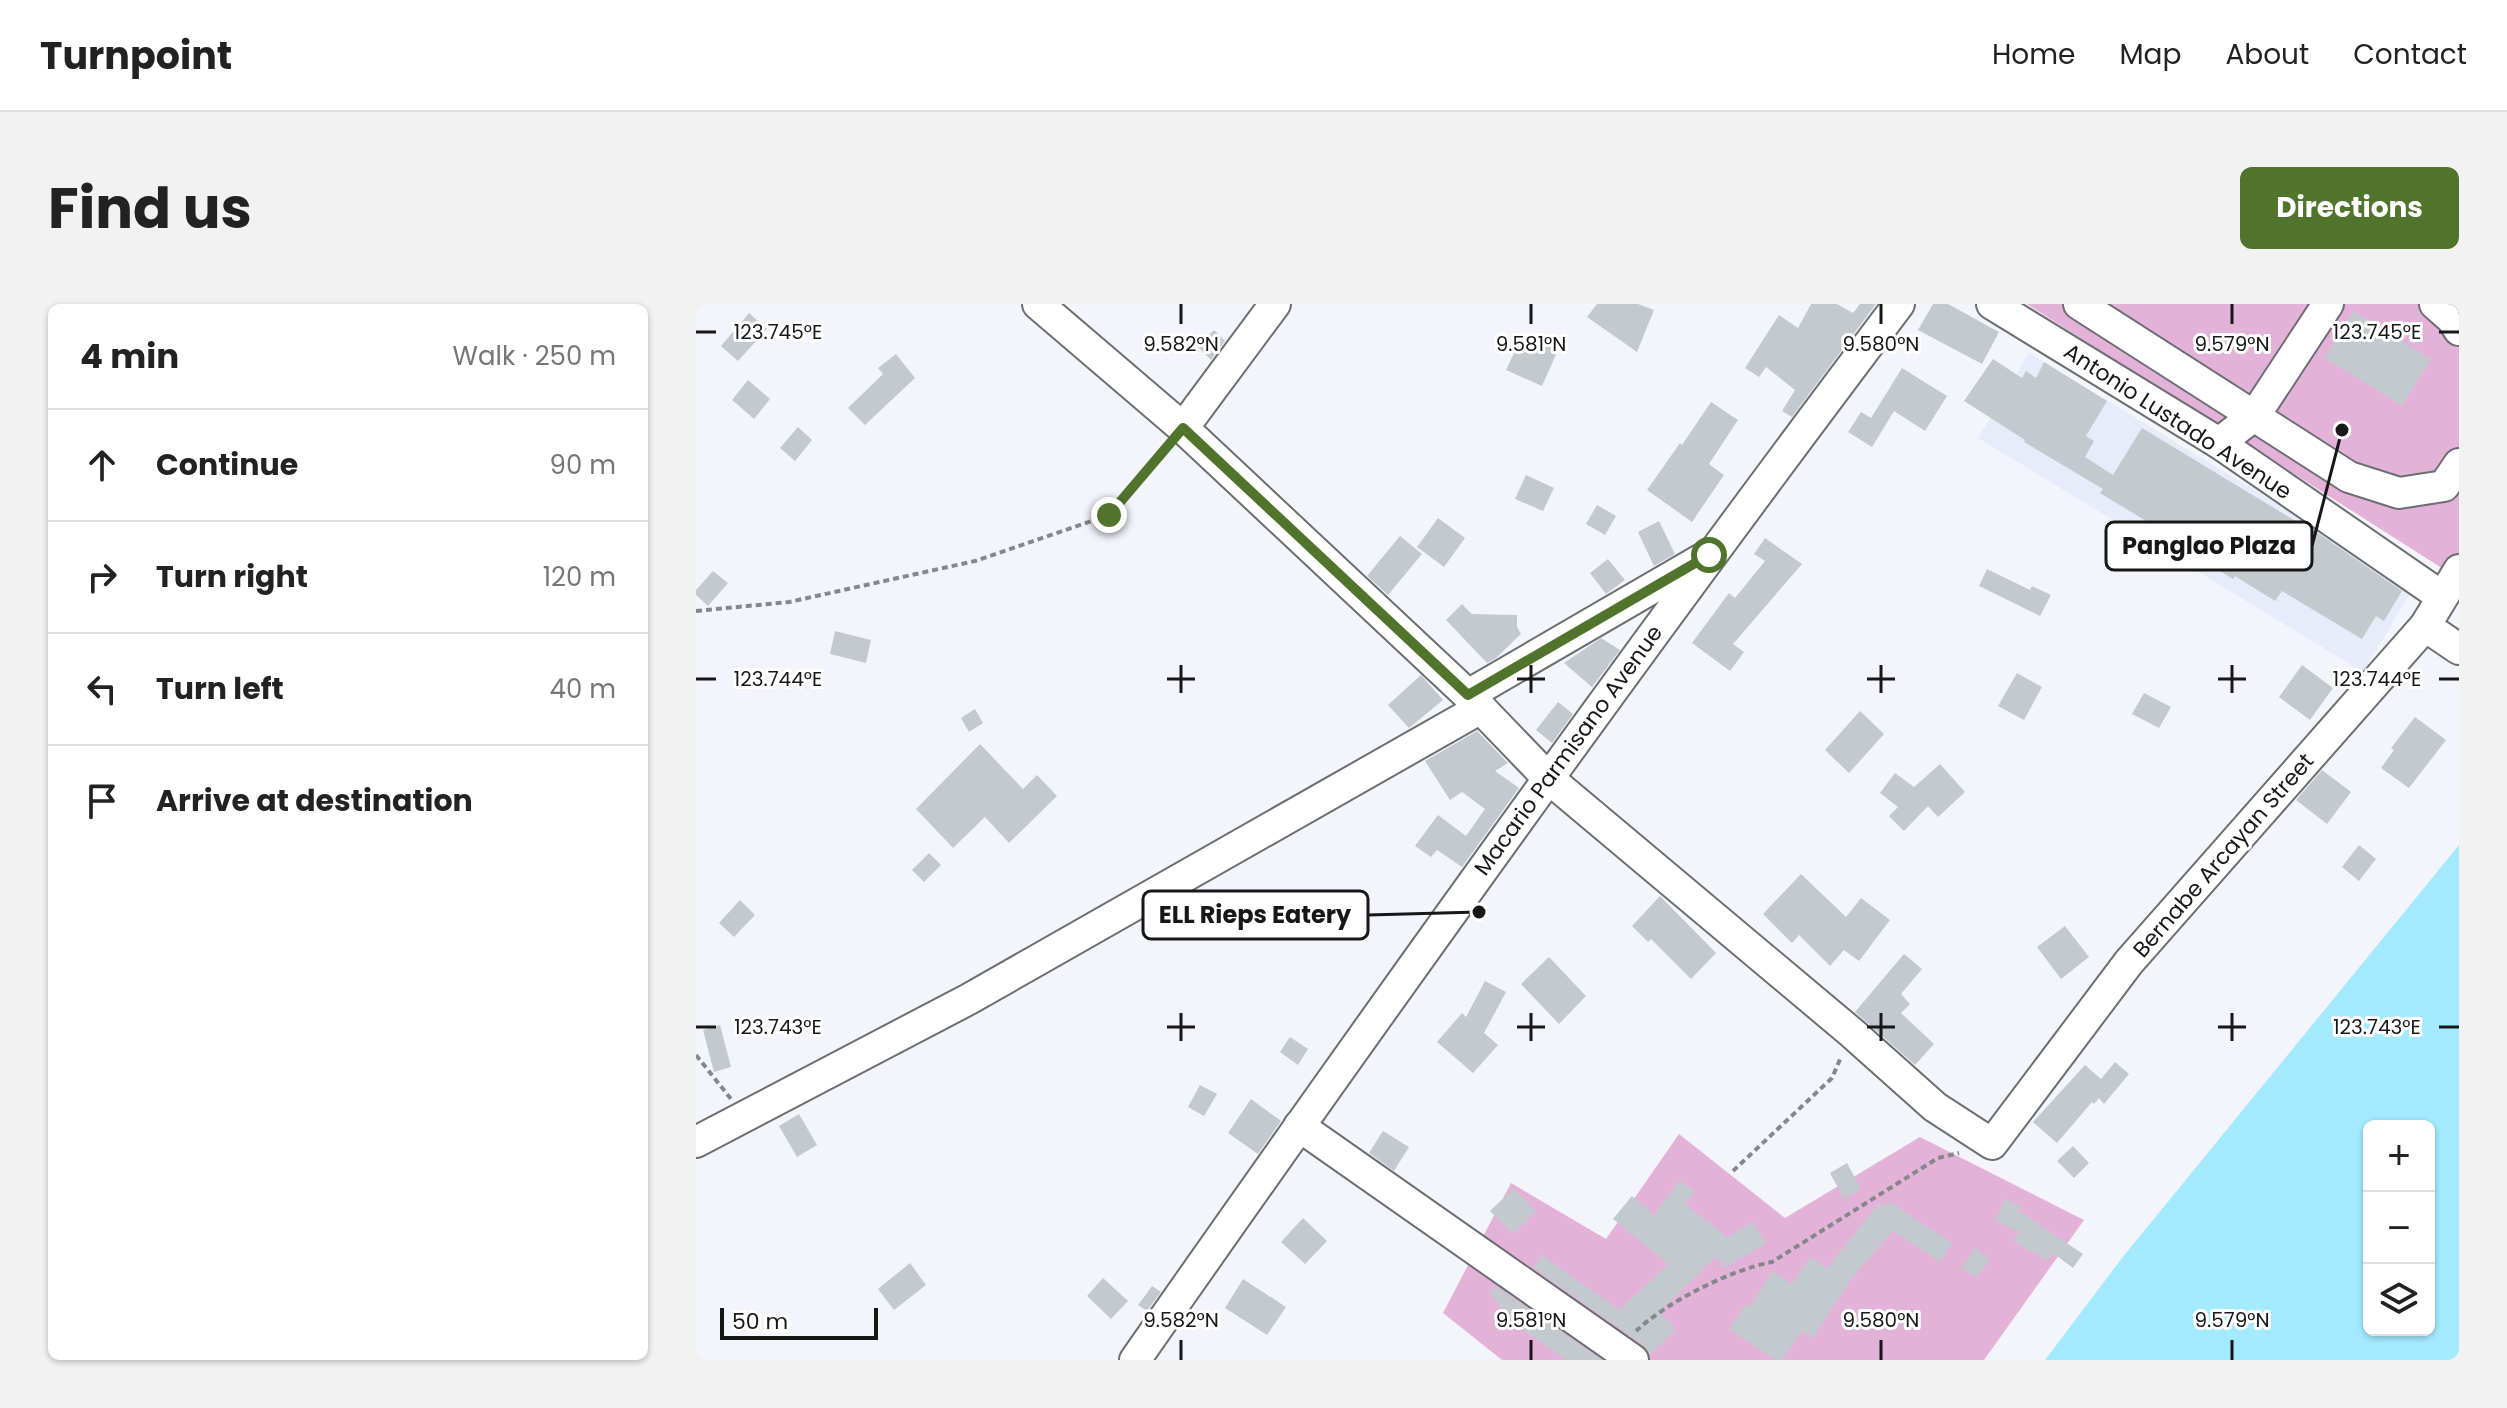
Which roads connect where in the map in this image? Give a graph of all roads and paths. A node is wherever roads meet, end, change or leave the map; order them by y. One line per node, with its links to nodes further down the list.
1 (1038, 304): 10 (street)
2 (1275, 304): 10 (street)
3 (1899, 304): 13 (street, Macario Parmisano Avenue)
4 (1992, 304): 11 (street, Antonio Lustado Avenue)
5 (2079, 304): 9 (street)
6 (2328, 304): 9 (street)
7 (2435, 304): 8 (street)
8 (2459, 330)
9 (2255, 415): 11 (street); 12 (street)
10 (1183, 428): 16 (path); 19 (street)
11 (2219, 443): 15 (street, Antonio Lustado Avenue)
12 (2459, 464)
13 (1709, 555): 19 (street); 20 (street, Macario Parmisano Avenue)
14 (2459, 570): 15 (street, Bernabe Arcayan Street)
15 (2441, 596): 17 (street, Bernabe Arcayan Street)
16 (696, 611)
17 (2425, 626): 18 (street); 26 (street, Bernabe Arcayan Street)
18 (2459, 649)
19 (1474, 702): 20 (street); 23 (street)
20 (1548, 778): 21 (street); 24 (street, Macario Parmisano Avenue)
21 (1852, 1033): 26 (street); 27 (path)
22 (696, 1055): 23 (path)
23 (744, 1116): 25 (street)
24 (1299, 1126): 28 (street); 29 (street, Macario Parmisano Avenue)
25 (696, 1142)
26 (1992, 1144): 28 (path)
27 (1733, 1171)
28 (1625, 1354)
29 (1135, 1360)

